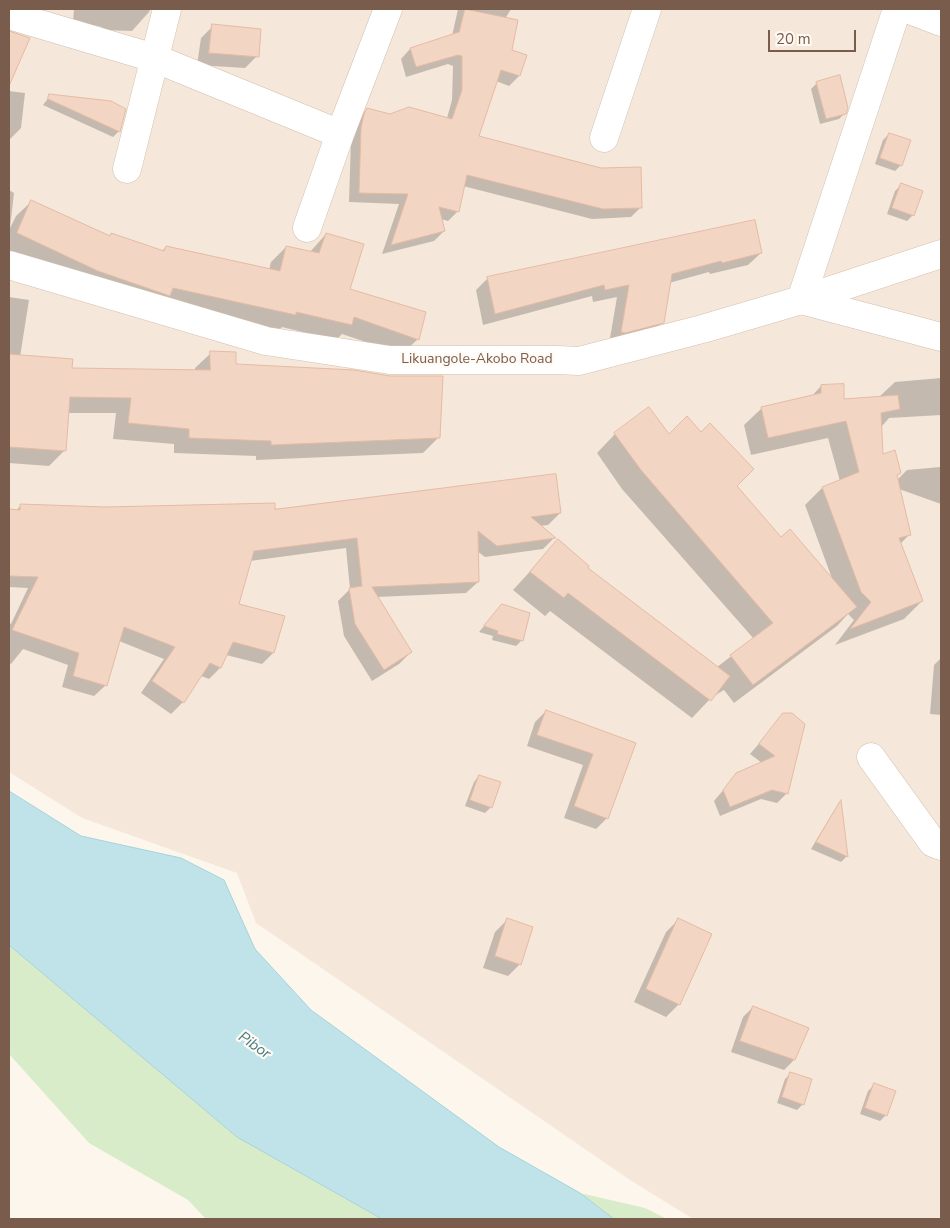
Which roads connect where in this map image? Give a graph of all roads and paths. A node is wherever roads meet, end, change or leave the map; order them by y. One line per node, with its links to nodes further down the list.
1 (167, 9): 8 (street)
2 (388, 9): 9 (street)
3 (647, 9): 10 (street)
4 (897, 9): 15 (street)
5 (907, 9): 7 (street)
6 (9, 15): 8 (street)
7 (941, 22)
8 (154, 58): 9 (street); 11 (street)
9 (340, 134): 12 (street)
10 (604, 138)
11 (127, 169)
12 (307, 228)
13 (941, 254): 15 (street, Likuangole-Akobo Road)
14 (9, 265): 15 (street, Likuangole-Akobo Road)
15 (801, 300): 16 (street)
16 (941, 337)
17 (871, 757): 18 (street)
18 (941, 846)

